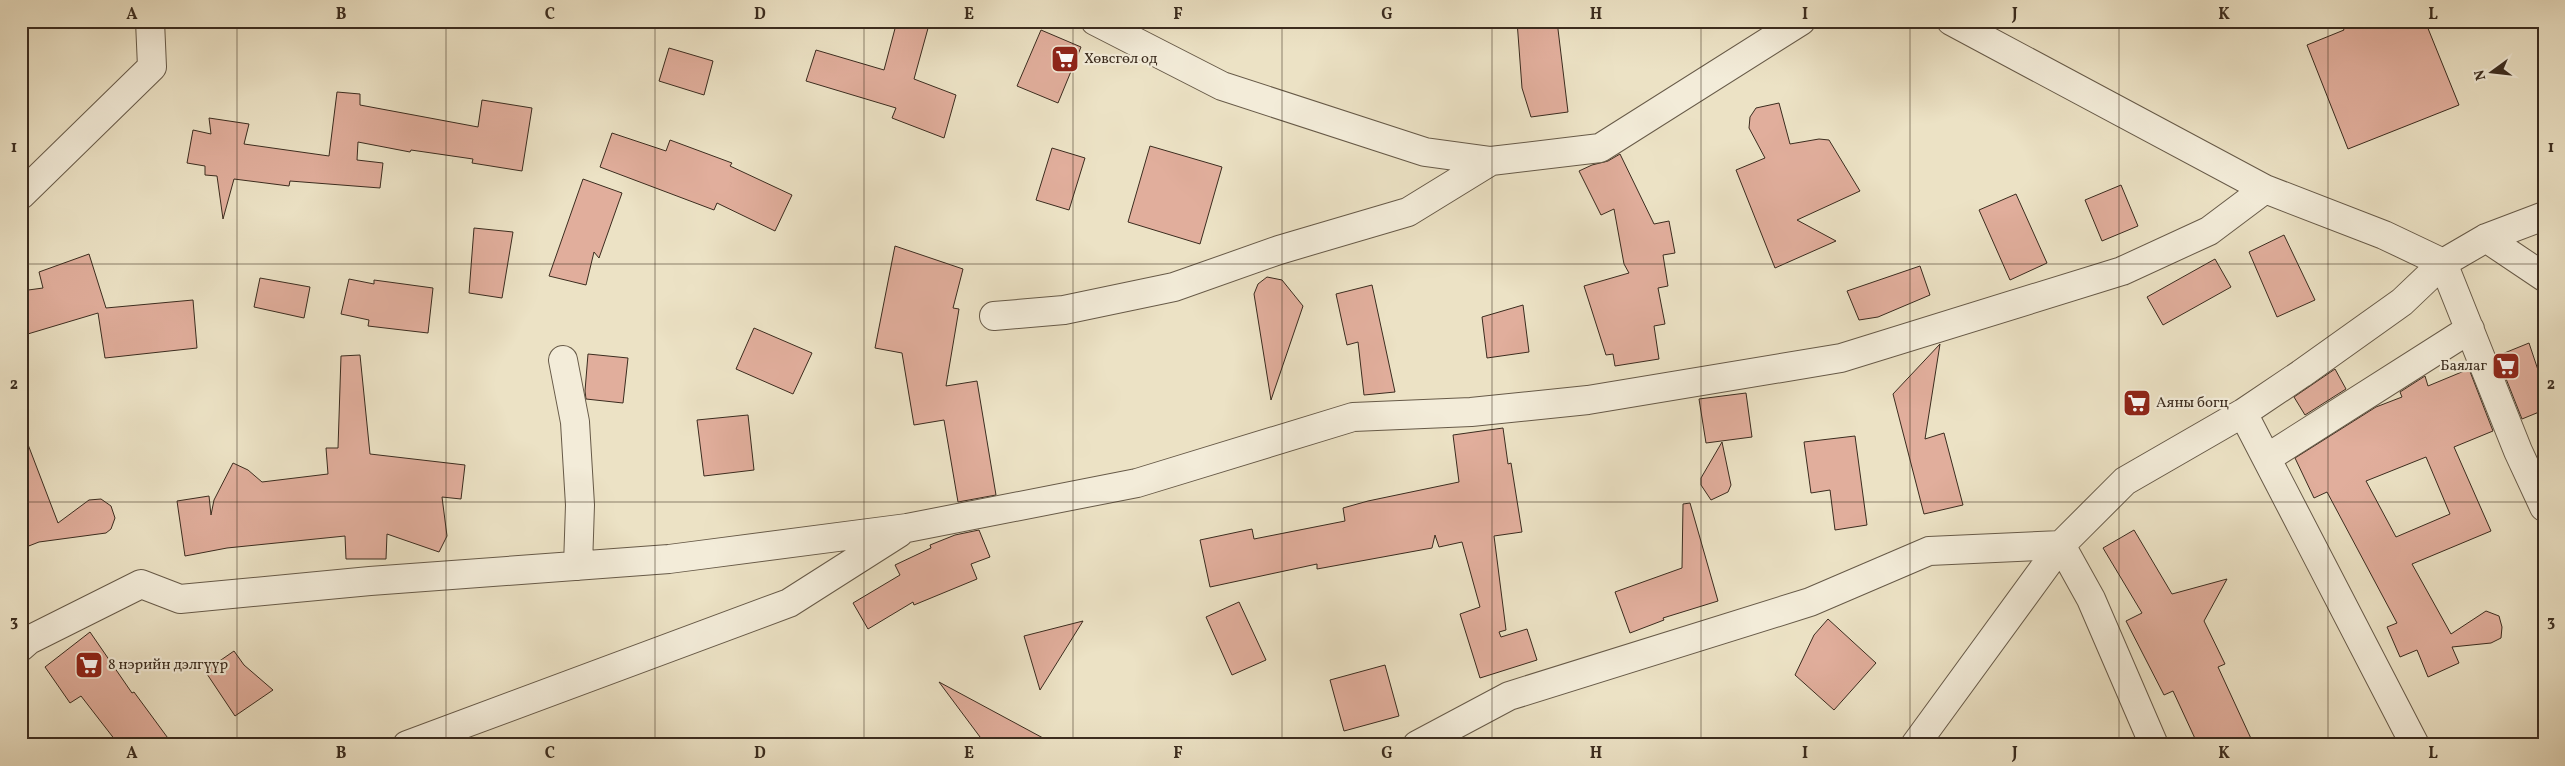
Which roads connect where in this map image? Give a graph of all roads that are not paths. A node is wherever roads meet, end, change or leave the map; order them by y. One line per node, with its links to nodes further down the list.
1 (150, 21): 7 (street)
2 (1095, 21): 5 (street)
3 (1801, 21): 5 (street)
4 (1951, 21): 6 (street)
5 (1491, 161): 12 (street)
6 (2265, 189): 10 (street); 18 (street)
7 (21, 194)
8 (2544, 216): 9 (street)
9 (2486, 238): 10 (street); 11 (street)
10 (2443, 263): 13 (street); 15 (street)
11 (2544, 277)
12 (994, 316)
13 (2470, 329): 16 (street); 17 (street)
14 (563, 360): 20 (street)
15 (2244, 413): 16 (street); 19 (street)
16 (2267, 458): 26 (street)
17 (2544, 507)
18 (907, 528): 20 (street); 22 (street)
19 (2061, 545): 23 (street); 24 (street); 25 (street)
20 (578, 566): 21 (street)
21 (21, 648)
22 (407, 745)
23 (1417, 745)
24 (1915, 745)
25 (2154, 745)
26 (2415, 745)

